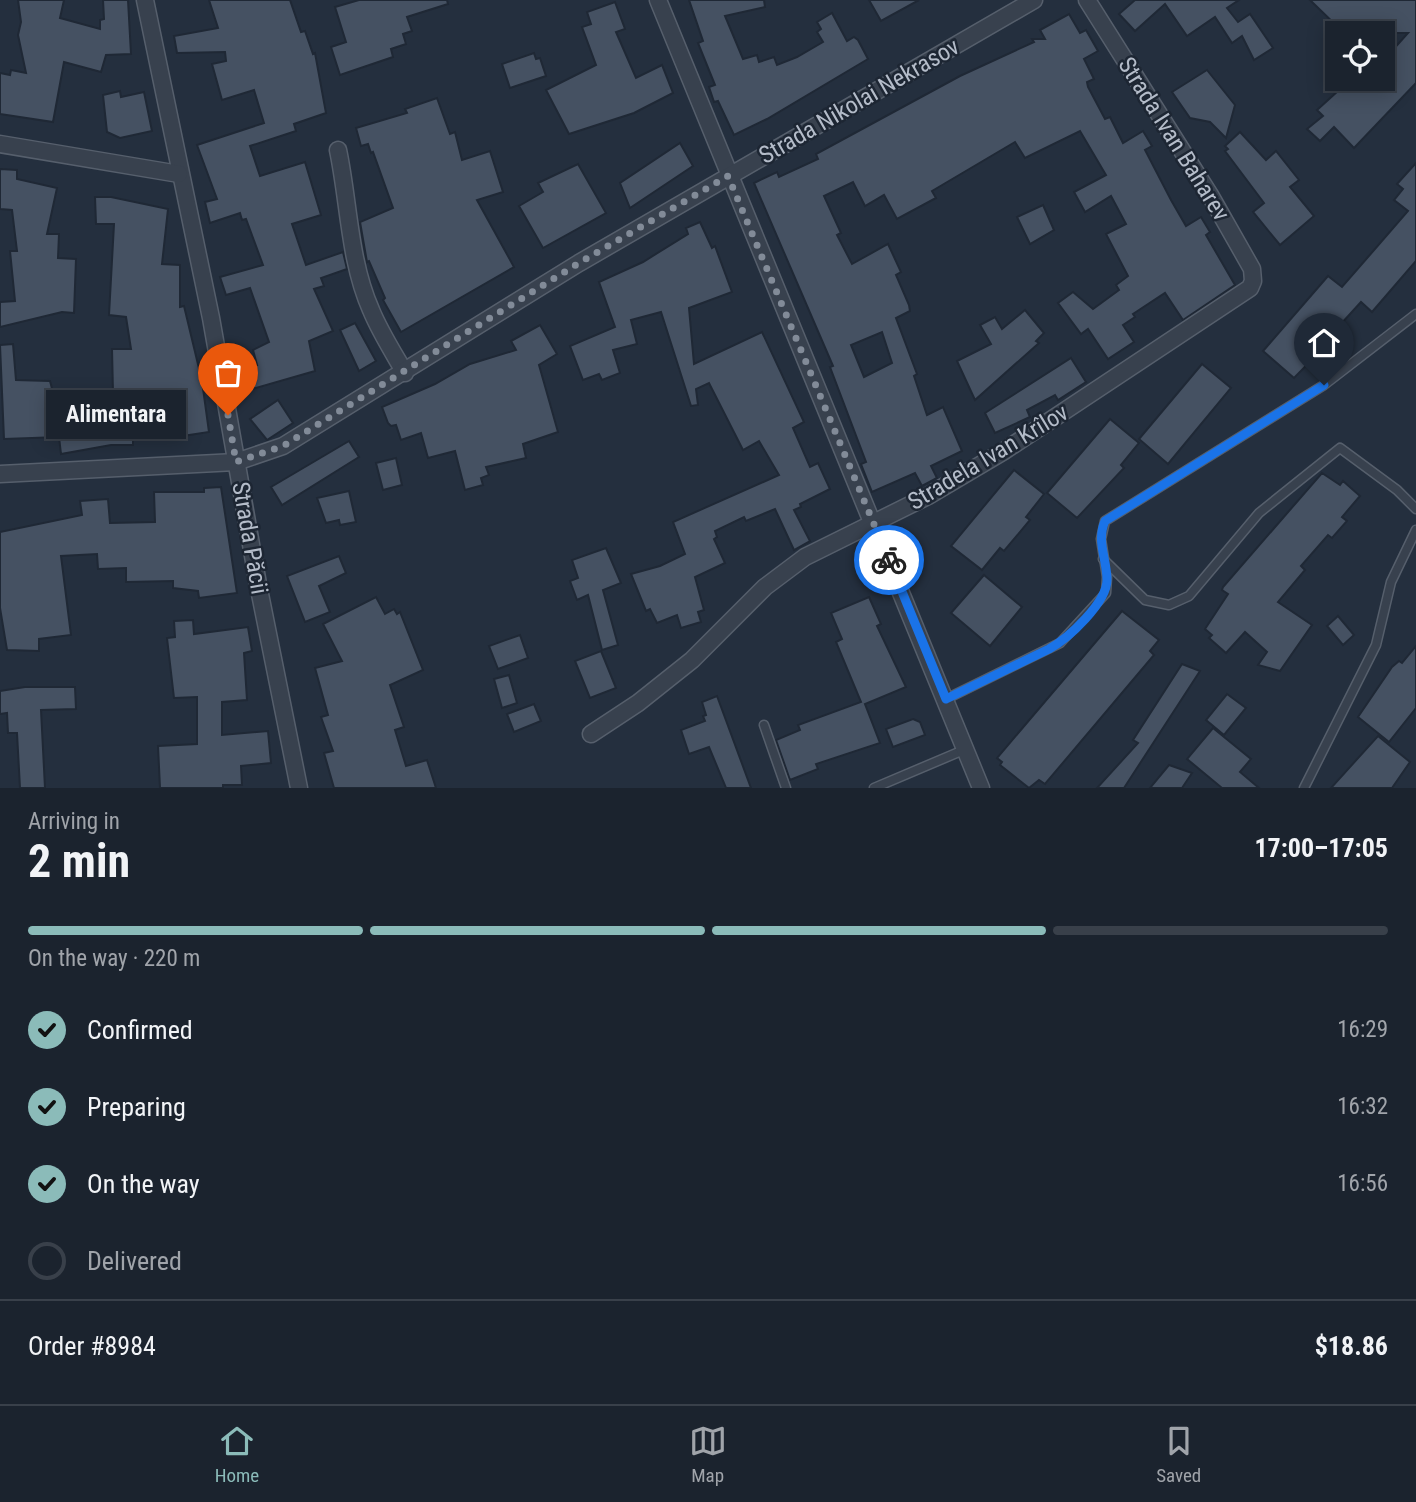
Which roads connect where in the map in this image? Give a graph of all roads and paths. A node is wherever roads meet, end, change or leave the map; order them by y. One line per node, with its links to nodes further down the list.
1 (145, 0): 7 (street, Strada Păcii)
2 (658, 0): 8 (street)
3 (1034, 0): 8 (street, Strada Nikolai Nekrasov)
4 (1087, 0): 9 (street, Strada Ivan Baharev)
5 (0, 144): 7 (street)
6 (338, 150): 11 (street)
7 (179, 174): 12 (street, Strada Păcii)
8 (728, 176): 11 (street, Strada Nikolai Nekrasov); 15 (street)
9 (1253, 281): 15 (street, Stradela Ivan Krîlov)
10 (1416, 314): 17 (lane)
11 (405, 373): 12 (street, Strada Nikolai Nekrasov)
12 (236, 462): 13 (street, Strada Nikolai Nekrasov); 22 (street, Strada Păcii)
13 (0, 474)
14 (1416, 509): 17 (lane)
15 (873, 524): 18 (street); 20 (street, Stradela Ivan Krîlov)
16 (1416, 530): 26 (lane)
17 (1103, 559): 18 (lane)
18 (946, 699): 21 (street)
19 (764, 725): 23 (lane)
20 (591, 734)
21 (965, 749): 24 (lane); 25 (street)
22 (299, 788)
23 (786, 788)
24 (874, 788)
25 (981, 788)
26 (1304, 788)

